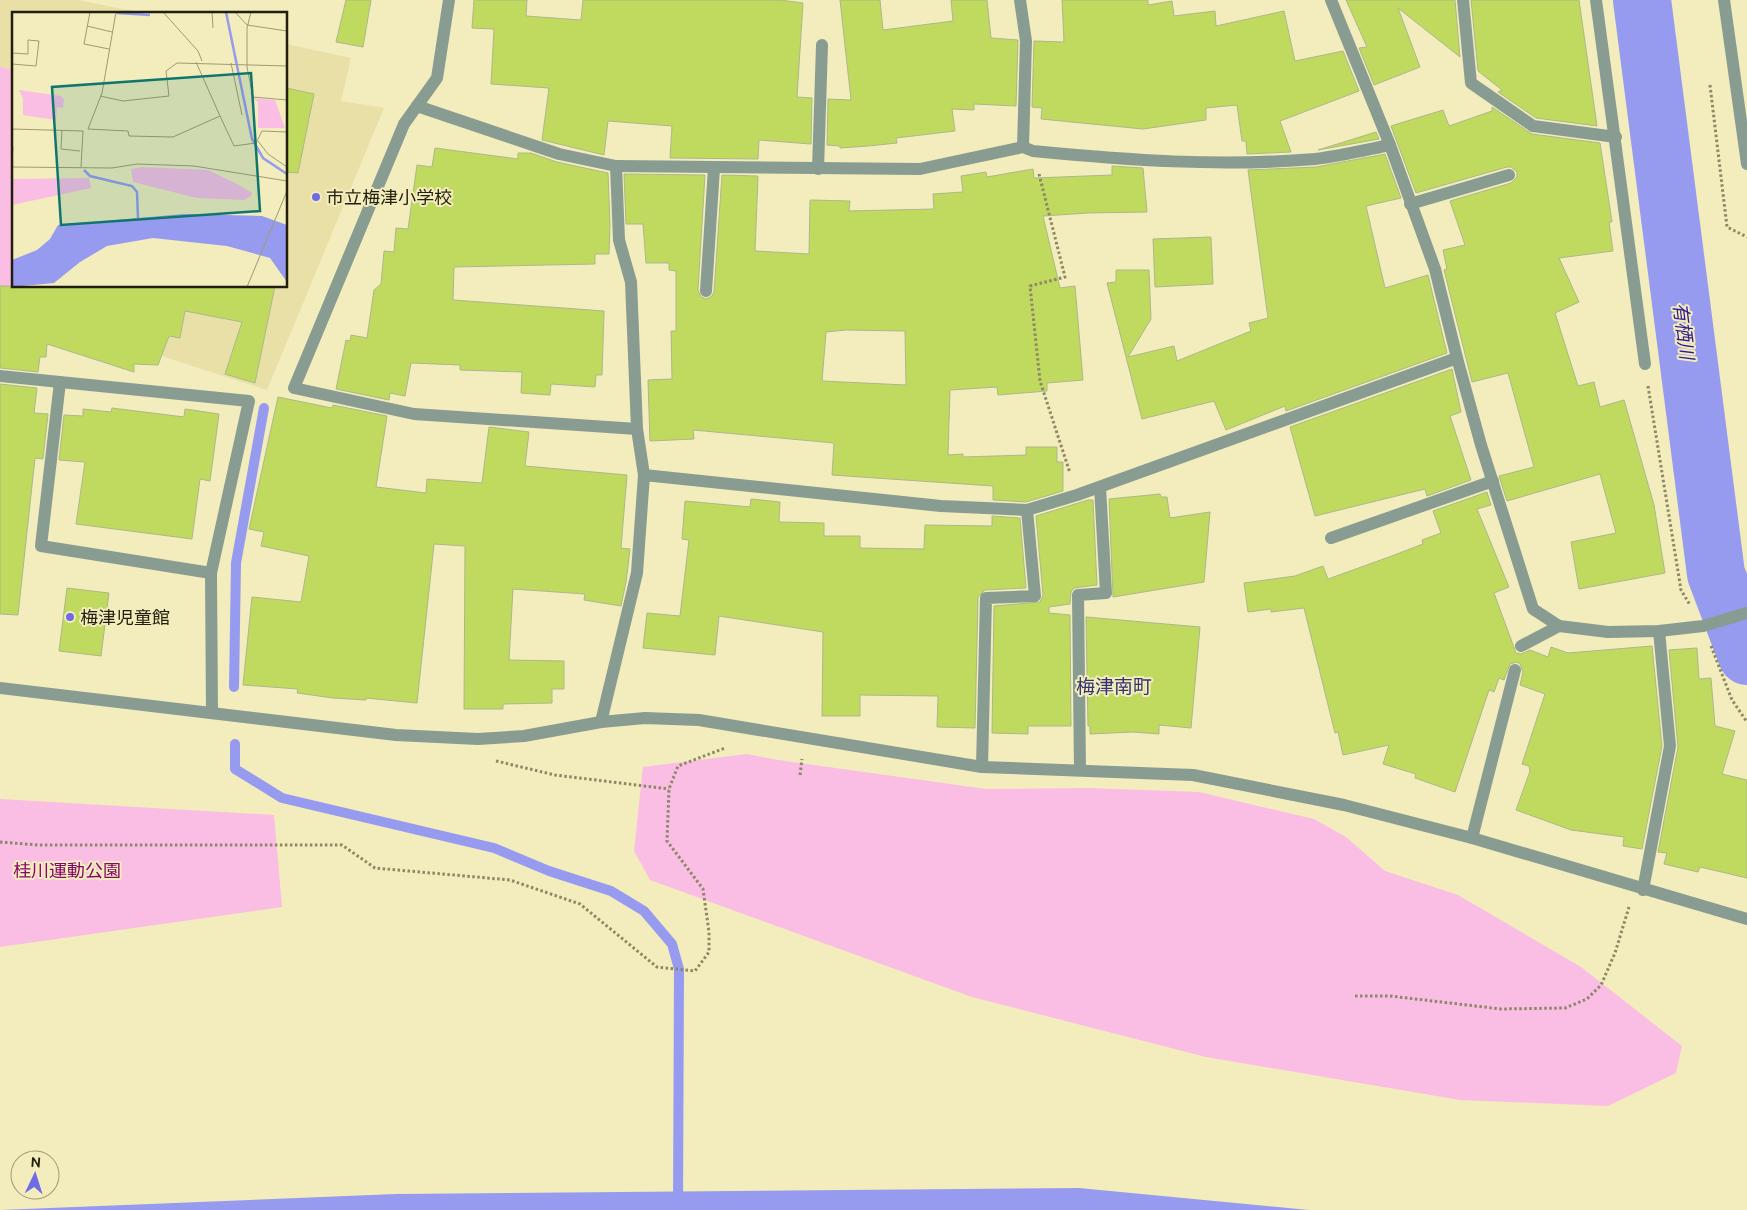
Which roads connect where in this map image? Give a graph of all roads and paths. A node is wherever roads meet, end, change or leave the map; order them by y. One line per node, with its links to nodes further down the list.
1 (449, 0): 8 (street)
2 (1020, 0): 11 (street)
3 (1331, 0): 10 (street)
4 (1463, 0): 9 (street)
5 (1596, 0): 9 (street)
6 (1724, 0): 12 (street)
7 (822, 45): 15 (street)
8 (417, 106): 13 (street); 23 (street)
9 (1616, 137): 20 (street)
10 (1390, 146): 11 (street); 17 (street)
11 (1028, 149): 15 (street); 27 (path)
12 (1747, 164)
13 (616, 166): 14 (street); 23 (street)
14 (714, 168): 15 (street); 18 (street)
15 (818, 169)
16 (1509, 175): 17 (street)
17 (1410, 204): 19 (street)
18 (706, 291)
19 (1456, 358): 25 (street); 26 (street)
20 (1645, 364): 33 (path)
21 (0, 376): 22 (street)
22 (60, 382): 30 (street); 30 (street)
23 (637, 429): 24 (street)
24 (644, 475): 28 (street); 39 (street)
25 (1493, 481): 29 (street); 32 (street)
26 (1100, 487): 27 (street); 44 (street)
27 (1077, 495): 28 (street)
28 (1027, 510): 43 (street)
29 (1331, 538)
30 (211, 573): 38 (street)
31 (1747, 613): 33 (street)
32 (1558, 626): 34 (street); 35 (street)
33 (1703, 626): 34 (street); 40 (path)
34 (1659, 631): 48 (street)
35 (1521, 646)
36 (1515, 670): 46 (street)
37 (0, 688): 38 (street)
38 (212, 713): 39 (street)
39 (601, 722): 43 (street)
40 (1747, 722)
41 (728, 747): 45 (path)
42 (491, 759): 45 (path)
43 (982, 767): 44 (street)
44 (1080, 770): 46 (street)
45 (669, 789): 47 (path)
46 (1472, 838): 48 (street)
47 (0, 842)
48 (1639, 888): 49 (street); 50 (path)
49 (1747, 919)
50 (1355, 996)

